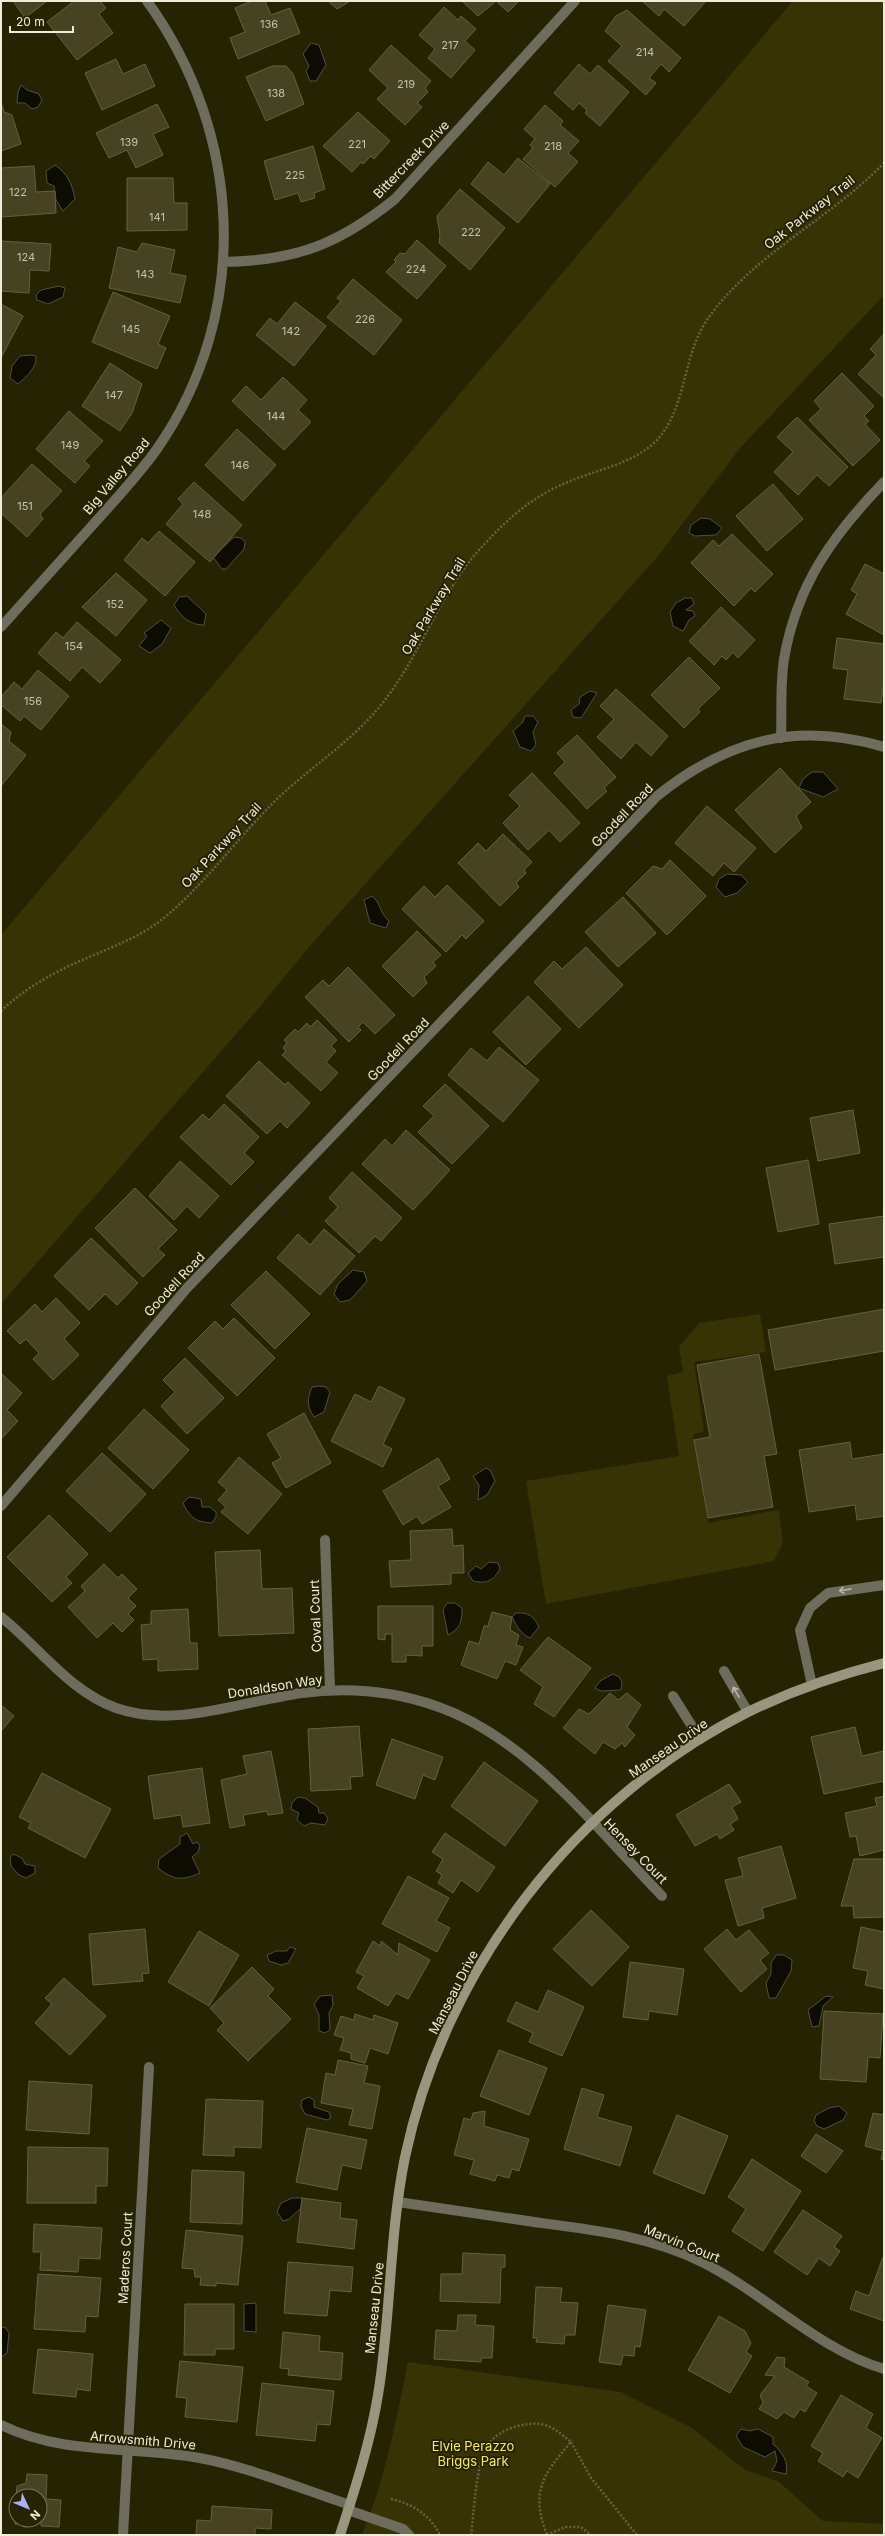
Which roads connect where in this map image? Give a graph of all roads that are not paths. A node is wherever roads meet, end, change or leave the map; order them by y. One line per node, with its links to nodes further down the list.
1 (575, 1): 3 (street, Bittercreek Drive)
2 (150, 2): 3 (street, Big Valley Road)
3 (223, 262): 5 (street, Big Valley Road)
4 (884, 482): 6 (street)
5 (1, 627)
6 (781, 738): 7 (street, Goodell Road); 8 (street, Goodell Road)
7 (884, 747)
8 (1, 1506)
9 (325, 1540): 15 (street, Coval Court)
10 (884, 1585): 14 (street, one-way to 14)
11 (1, 1617): 15 (street, Donaldson Way)
12 (884, 1663): 14 (street, Manseau Drive)
13 (724, 1671): 17 (street, one-way to 13)
14 (812, 1685): 17 (street, Manseau Drive)
15 (330, 1690): 19 (street, Donaldson Way)
16 (673, 1696): 18 (street)
17 (748, 1712): 18 (street, Manseau Drive)
18 (700, 1739): 19 (street, Manseau Drive)
19 (592, 1823): 20 (street, Hensey Court); 22 (street, Manseau Drive)
20 (662, 1896)
21 (149, 2068): 25 (street, Maderos Court)
22 (398, 2202): 23 (street, Marvin Court); 26 (street, Manseau Drive)
23 (884, 2370)
24 (1, 2425): 25 (street, Arrowsmith Drive)
25 (127, 2450): 26 (street, Arrowsmith Drive); 27 (street, Maderos Court)
26 (349, 2508): 28 (street, Manseau Drive); 29 (street, Arrowsmith Drive)
27 (123, 2535)
28 (340, 2535)
29 (409, 2535)

